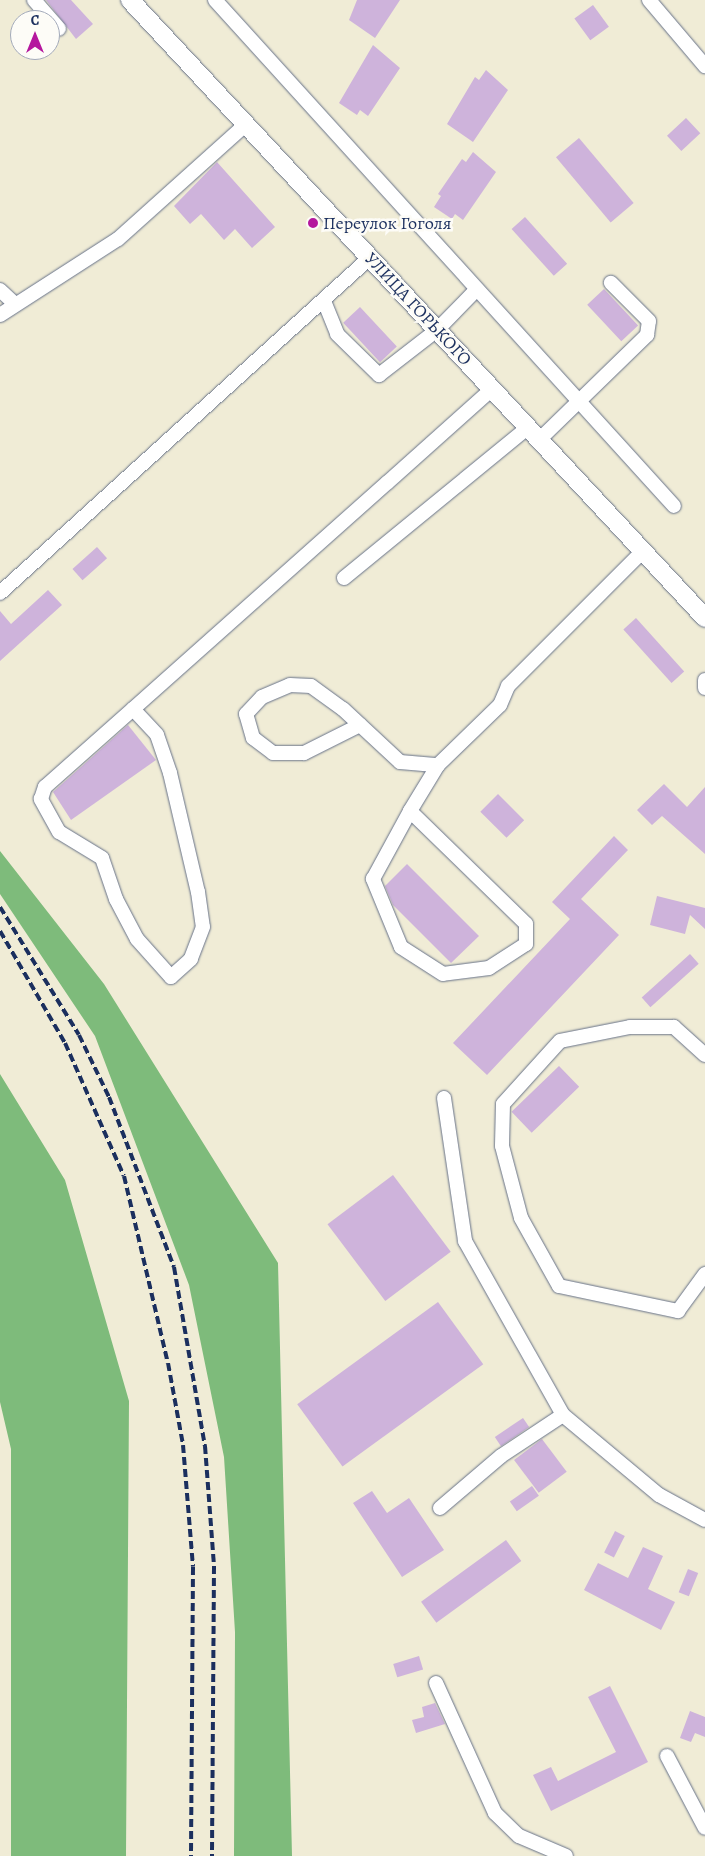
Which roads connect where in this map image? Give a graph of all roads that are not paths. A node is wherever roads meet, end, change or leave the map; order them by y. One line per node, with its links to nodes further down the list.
1 (34, 0): 5 (street)
2 (130, 0): 7 (main road, УЛИЦА ГОРЬКОГО)
3 (215, 0): 10 (street)
4 (649, 0): 6 (street)
5 (43, 10)
6 (705, 66)
7 (246, 124): 8 (main road, УЛИЦА ГОРЬКОГО); 13 (street)
8 (370, 257): 12 (street); 15 (main road, УЛИЦА ГОРЬКОГО)
9 (611, 283): 17 (street)
10 (477, 289): 15 (street); 17 (street)
11 (0, 290): 13 (street)
12 (324, 301): 15 (street); 22 (street)
13 (15, 304): 14 (street)
14 (0, 314)
15 (437, 330): 16 (main road, УЛИЦА ГОРЬКОГО)
16 (492, 389): 18 (main road, УЛИЦА ГОРЬКОГО); 26 (street)
17 (579, 401): 18 (street); 19 (street)
18 (533, 434): 20 (main road, УЛИЦА ГОРЬКОГО); 21 (street)
19 (674, 506)
20 (643, 552): 23 (main road, УЛИЦА ГОРЬКОГО); 28 (street)
21 (344, 578)
22 (0, 593)
23 (705, 618)
24 (705, 680): 25 (street)
25 (705, 688)
26 (133, 709): 26 (street)
27 (360, 725): 27 (street); 28 (street)
28 (438, 765): 29 (street)
29 (410, 811): 29 (street)
30 (705, 1056): 32 (street)
31 (444, 1098): 33 (street)
32 (705, 1274)
33 (563, 1415): 34 (street); 35 (street)
34 (440, 1508)
35 (705, 1520)
36 (436, 1682): 39 (street)
37 (667, 1756): 38 (street)
38 (705, 1828)
39 (566, 1856)

